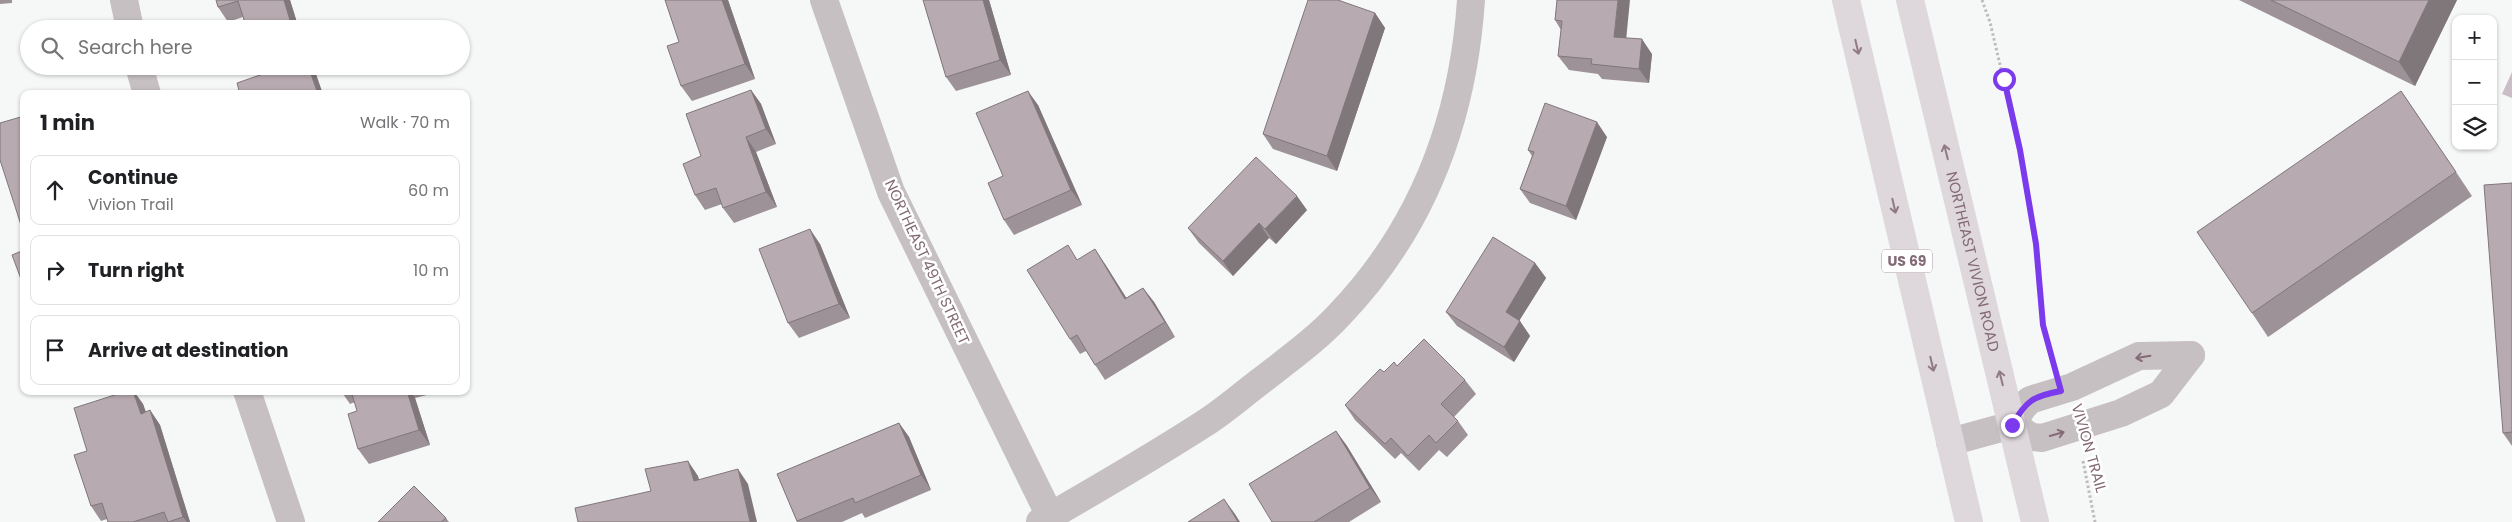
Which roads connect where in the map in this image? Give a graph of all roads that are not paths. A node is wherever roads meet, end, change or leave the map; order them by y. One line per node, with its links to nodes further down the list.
1 (124, 0): 6 (street)
2 (824, 0): 12 (street, NORTHEAST 49TH STREET)
3 (1471, 0): 12 (street)
4 (1846, 0): 11 (main road, US 69, one-way to 11)
5 (1910, 0): 10 (main road, NORTHEAST VIVION ROAD, one-way to 5)
6 (128, 20)
7 (142, 75): 8 (street)
8 (146, 90)
9 (248, 395): 13 (street)
10 (2012, 425): 10 (street, one-way to 10); 11 (street); 15 (main road, NORTHEAST VIVION ROAD)
11 (1950, 442): 14 (main road, US 69)
12 (1045, 519)
13 (291, 522)
14 (1969, 522)
15 (2035, 522)

